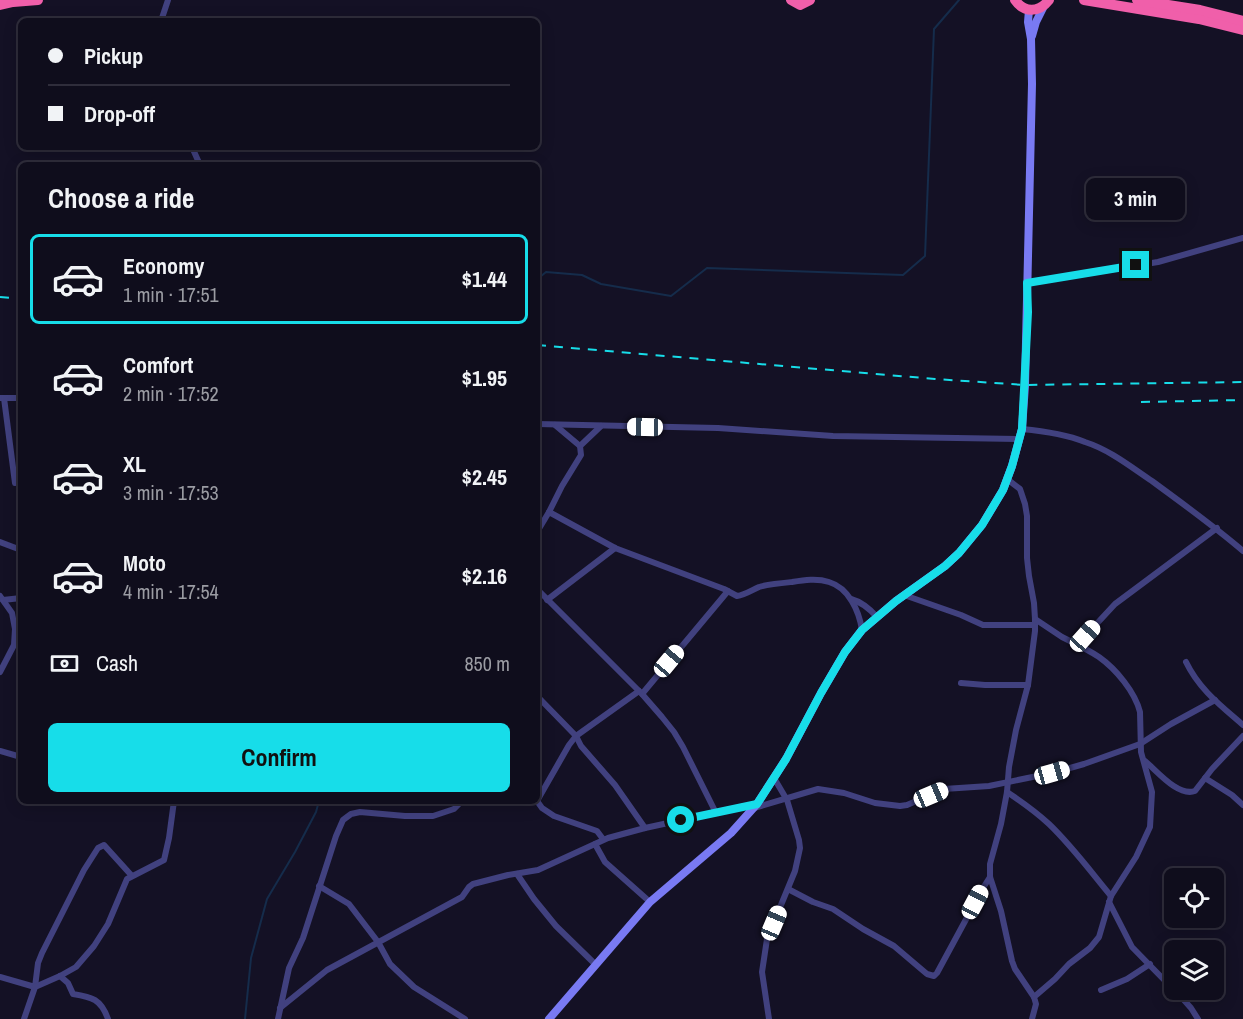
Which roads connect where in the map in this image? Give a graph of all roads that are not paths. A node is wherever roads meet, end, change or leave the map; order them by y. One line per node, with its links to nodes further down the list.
1 (38, 0): 7 (highway)
2 (168, 0): 11 (street)
3 (791, 0): 4 (highway)
4 (810, 0)
5 (1084, 0): 13 (highway)
6 (1137, 0): 12 (highway)
7 (16, 1): 10 (highway)
8 (1048, 2): 9 (highway); 14 (street)
9 (1018, 4): 14 (street)
10 (0, 5)
11 (162, 18)
12 (1243, 21)
13 (1243, 30)
14 (1031, 39): 16 (street)
15 (1243, 238): 16 (street)
16 (1027, 283): 22 (street)
17 (2, 398): 18 (street); 26 (street)
18 (18, 398)
19 (540, 424): 20 (street)
20 (555, 424): 21 (street); 24 (street)
21 (601, 426): 23 (street); 24 (street)
22 (1022, 429): 23 (street); 29 (street)
23 (1020, 439): 25 (street)
24 (580, 446): 27 (street)
25 (1007, 479): 36 (street); 42 (street)
26 (15, 483)
27 (549, 512): 28 (street); 31 (street)
28 (540, 527)
29 (1217, 528): 33 (street); 44 (street)
30 (0, 542): 32 (street)
31 (615, 548): 34 (street); 40 (street)
32 (18, 549)
33 (1243, 551)
34 (728, 591): 39 (street); 49 (street)
35 (540, 592): 40 (street)
36 (904, 595): 41 (street); 42 (street)
37 (1, 598): 38 (street); 46 (street)
38 (18, 598)
39 (851, 599): 41 (street); 43 (street)
40 (548, 600): 49 (street)
41 (877, 617): 43 (street)
42 (1035, 622): 44 (street); 48 (street)
43 (862, 630): 60 (street)
44 (1077, 645): 55 (street)
45 (1186, 662): 51 (street)
46 (0, 672)
47 (961, 683): 48 (street)
48 (1028, 685): 62 (street)
49 (640, 693): 53 (street); 73 (street)
50 (540, 699): 53 (street)
51 (1215, 700): 52 (street); 55 (street)
52 (1243, 724)
53 (576, 736): 66 (street); 74 (street)
54 (1243, 736): 61 (street)
55 (1140, 744): 59 (street); 62 (street)
56 (0, 745): 57 (street)
57 (2, 751): 58 (street)
58 (18, 756)
59 (1142, 758): 63 (street); 64 (street)
60 (774, 778): 67 (street); 72 (street)
61 (1205, 778): 63 (street); 71 (street)
62 (1009, 783): 65 (street); 67 (street)
63 (1173, 786): 64 (street)
64 (1152, 790): 82 (street)
65 (1007, 792): 79 (street); 82 (street)
66 (540, 794)
67 (787, 800): 72 (street); 81 (street)
68 (174, 804): 78 (street)
69 (459, 804): 80 (street)
70 (539, 804): 75 (street)
71 (1243, 805)
72 (755, 806): 73 (street); 83 (street)
73 (716, 813): 74 (street)
74 (645, 828): 75 (street)
75 (603, 839): 76 (street)
76 (595, 844): 77 (street); 83 (street)
77 (516, 874): 84 (street); 86 (street)
78 (132, 876): 87 (street); 90 (street)
79 (990, 877): 81 (street); 92 (street)
80 (319, 886): 84 (street); 94 (street)
81 (788, 889): 100 (street)
82 (1110, 899): 85 (street); 92 (street)
83 (650, 902): 86 (street)
84 (378, 942): 94 (street); 99 (street)
85 (1150, 964): 89 (street); 91 (street)
86 (596, 965): 95 (street)
87 (60, 976): 90 (street); 97 (street)
88 (0, 977): 90 (street)
89 (1164, 979)
90 (35, 987): 96 (street)
91 (1101, 990)
92 (1034, 997): 101 (street)
93 (1184, 1000): 102 (street)
94 (280, 1008): 98 (street)
95 (551, 1018)
96 (24, 1019)
97 (108, 1019)
98 (278, 1019)
99 (465, 1019)
100 (769, 1019)
101 (1032, 1019)
102 (1198, 1019)

